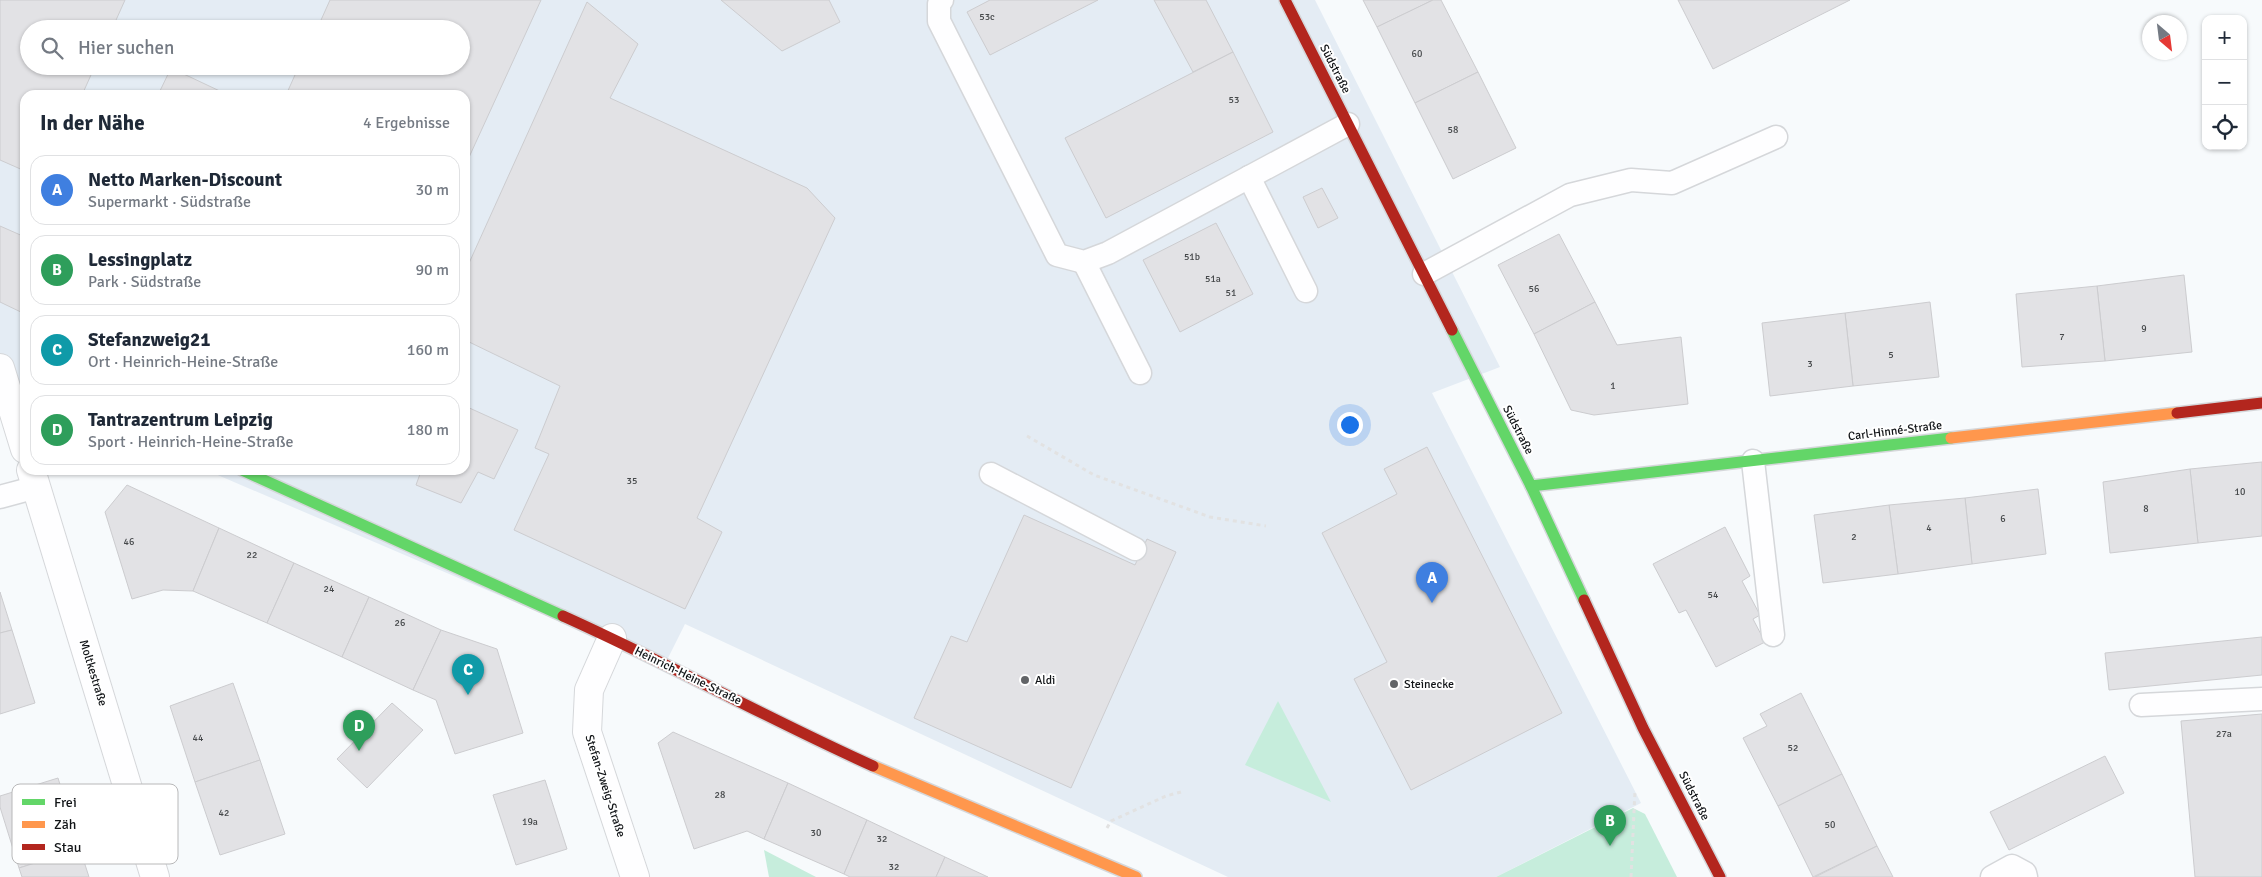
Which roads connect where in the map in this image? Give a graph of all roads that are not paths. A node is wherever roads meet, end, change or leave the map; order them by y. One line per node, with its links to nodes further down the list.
1 (942, 0): 6 (lane)
2 (1285, 0): 3 (street, Südstraße)
3 (1348, 124): 5 (lane); 7 (street, Südstraße)
4 (1776, 137): 7 (lane)
5 (1249, 177): 6 (lane); 8 (lane)
6 (1084, 262): 12 (lane)
7 (1424, 274): 19 (street, Südstraße)
8 (1306, 292)
9 (0, 360): 11 (street)
10 (0, 368): 14 (street)
11 (20, 370)
12 (1140, 372)
13 (2262, 403): 15 (street, Carl-Hinné-Straße)
14 (20, 433)
15 (1754, 461): 19 (street, Carl-Hinné-Straße); 22 (lane)
16 (991, 474): 21 (lane)
17 (253, 475): 23 (street, Heinrich-Heine-Straße)
18 (34, 479): 20 (lane); 26 (street, Moltkestraße)
19 (1531, 486): 31 (street, Südstraße)
20 (0, 497)
21 (1135, 549)
22 (1773, 635)
23 (612, 638): 29 (street, Stefan-Zweig-Straße); 30 (street, Heinrich-Heine-Straße)
24 (2262, 699): 25 (lane)
25 (2141, 705)
26 (127, 784)
27 (151, 864): 28 (street, Moltkestraße)
28 (155, 877)
29 (635, 877)
30 (1136, 877)
31 (1720, 877)
32 (1992, 877): 33 (lane)
33 (2026, 877)

